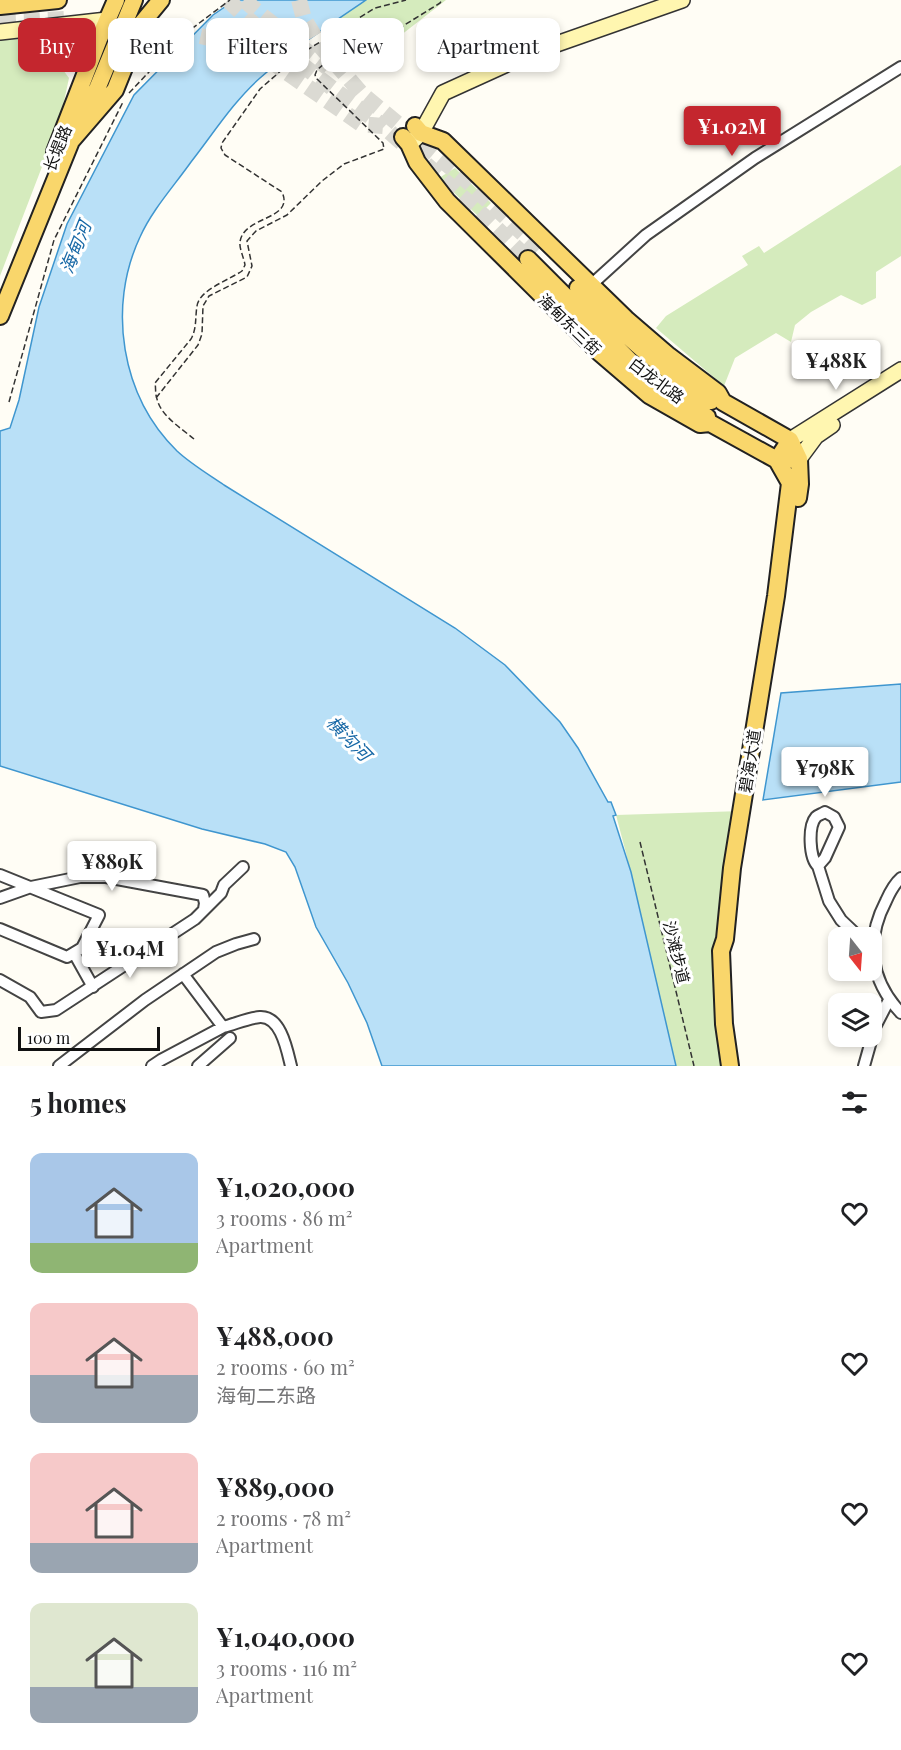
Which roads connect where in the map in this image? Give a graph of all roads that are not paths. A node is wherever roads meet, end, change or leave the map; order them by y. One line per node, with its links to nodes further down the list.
1 (58, 0): 7 (main road)
2 (116, 0): 8 (main road, 长堤路)
3 (134, 0): 12 (main road, 长堤路)
4 (161, 0): 12 (main road)
5 (663, 0): 11 (main road)
6 (682, 0): 11 (main road)
7 (0, 6)
8 (107, 20): 9 (main road); 14 (main road, 长堤路)
9 (0, 32)
10 (901, 67): 13 (street)
11 (412, 135): 13 (main road); 19 (main road, 海甸东三街)
12 (71, 141): 15 (main road, 长堤路)
13 (591, 285): 18 (main road)
14 (0, 297)
15 (0, 316)
16 (901, 370): 20 (main road)
17 (901, 382): 21 (main road)
18 (723, 402): 19 (main road, 白龙北路); 20 (main road)
19 (710, 423): 22 (main road, 海甸东三街)
20 (790, 440): 21 (main road); 22 (main road)
21 (799, 459): 22 (main road); 48 (main road, 碧海大道)
22 (777, 460): 47 (main road, 碧海大道)
23 (818, 866): 30 (street)
24 (243, 867): 29 (street)
25 (0, 875): 27 (street)
26 (901, 878): 31 (street)
27 (31, 887): 28 (street); 29 (street); 34 (street)
28 (0, 898)
29 (204, 909): 38 (street)
30 (848, 927)
31 (874, 927)
32 (0, 929): 34 (street)
33 (254, 939): 35 (street)
34 (74, 953): 38 (street)
35 (183, 974): 41 (street); 43 (street)
36 (0, 980): 38 (street)
37 (882, 981): 39 (street)
38 (93, 987)
39 (890, 1000): 40 (street); 49 (street)
40 (901, 1013)
41 (223, 1027): 44 (street); 46 (street)
42 (230, 1038): 45 (street)
43 (59, 1066)
44 (152, 1066)
45 (198, 1066)
46 (291, 1066)
47 (730, 1066)
48 (738, 1066)
49 (864, 1066)

